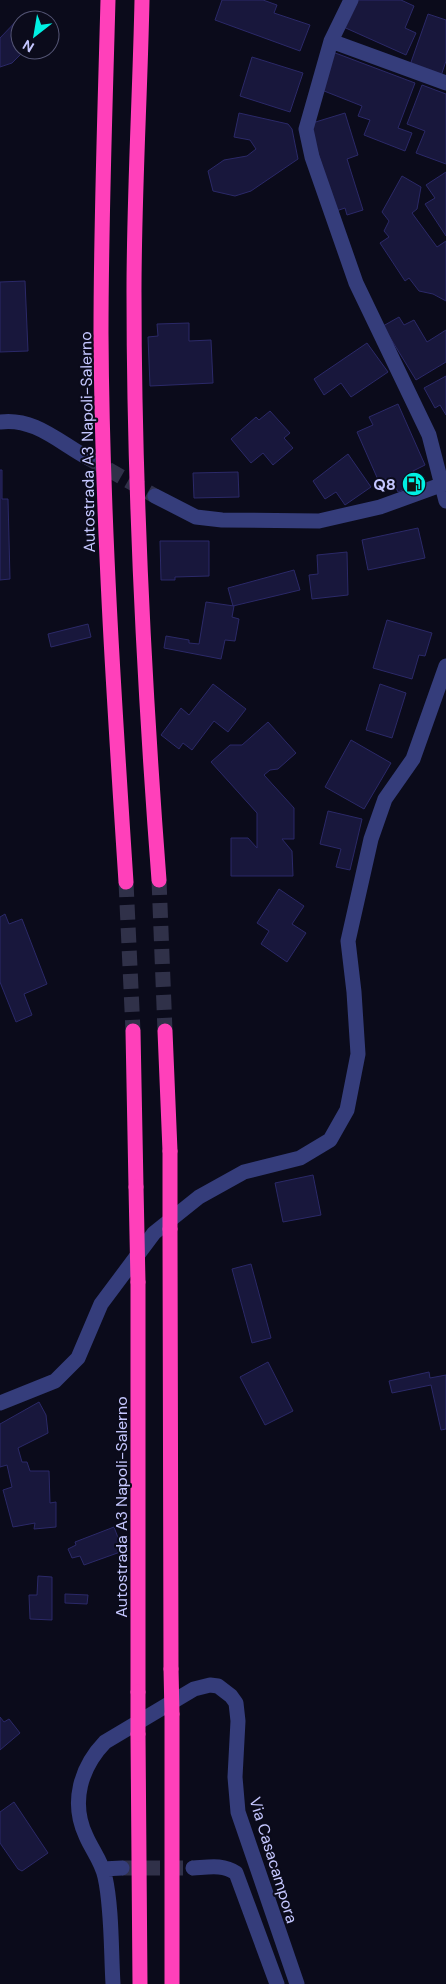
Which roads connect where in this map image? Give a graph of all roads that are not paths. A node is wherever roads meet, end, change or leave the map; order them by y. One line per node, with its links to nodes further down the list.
1 (108, 0): 13 (highway, Autostrada A3 Napoli-Salerno)
2 (142, 0): 12 (highway)
3 (351, 0): 4 (street)
4 (331, 41): 5 (street); 8 (street)
5 (446, 83)
6 (0, 422): 7 (street)
7 (88, 458)
8 (444, 484): 9 (street); 10 (street)
9 (156, 496)
10 (446, 501)
11 (446, 666): 16 (street)
12 (159, 880)
13 (126, 882)
14 (133, 1031): 21 (highway, Autostrada A3 Napoli-Salerno, bridge)
15 (165, 1031): 22 (highway, bridge)
16 (0, 1403)
17 (122, 1868): 19 (street)
18 (193, 1868): 23 (street)
19 (103, 1869): 20 (street, Via Casacampora); 24 (street, Via Casacampora)
20 (113, 1984)
21 (140, 1984)
22 (172, 1984)
23 (277, 1984)
24 (296, 1984)

